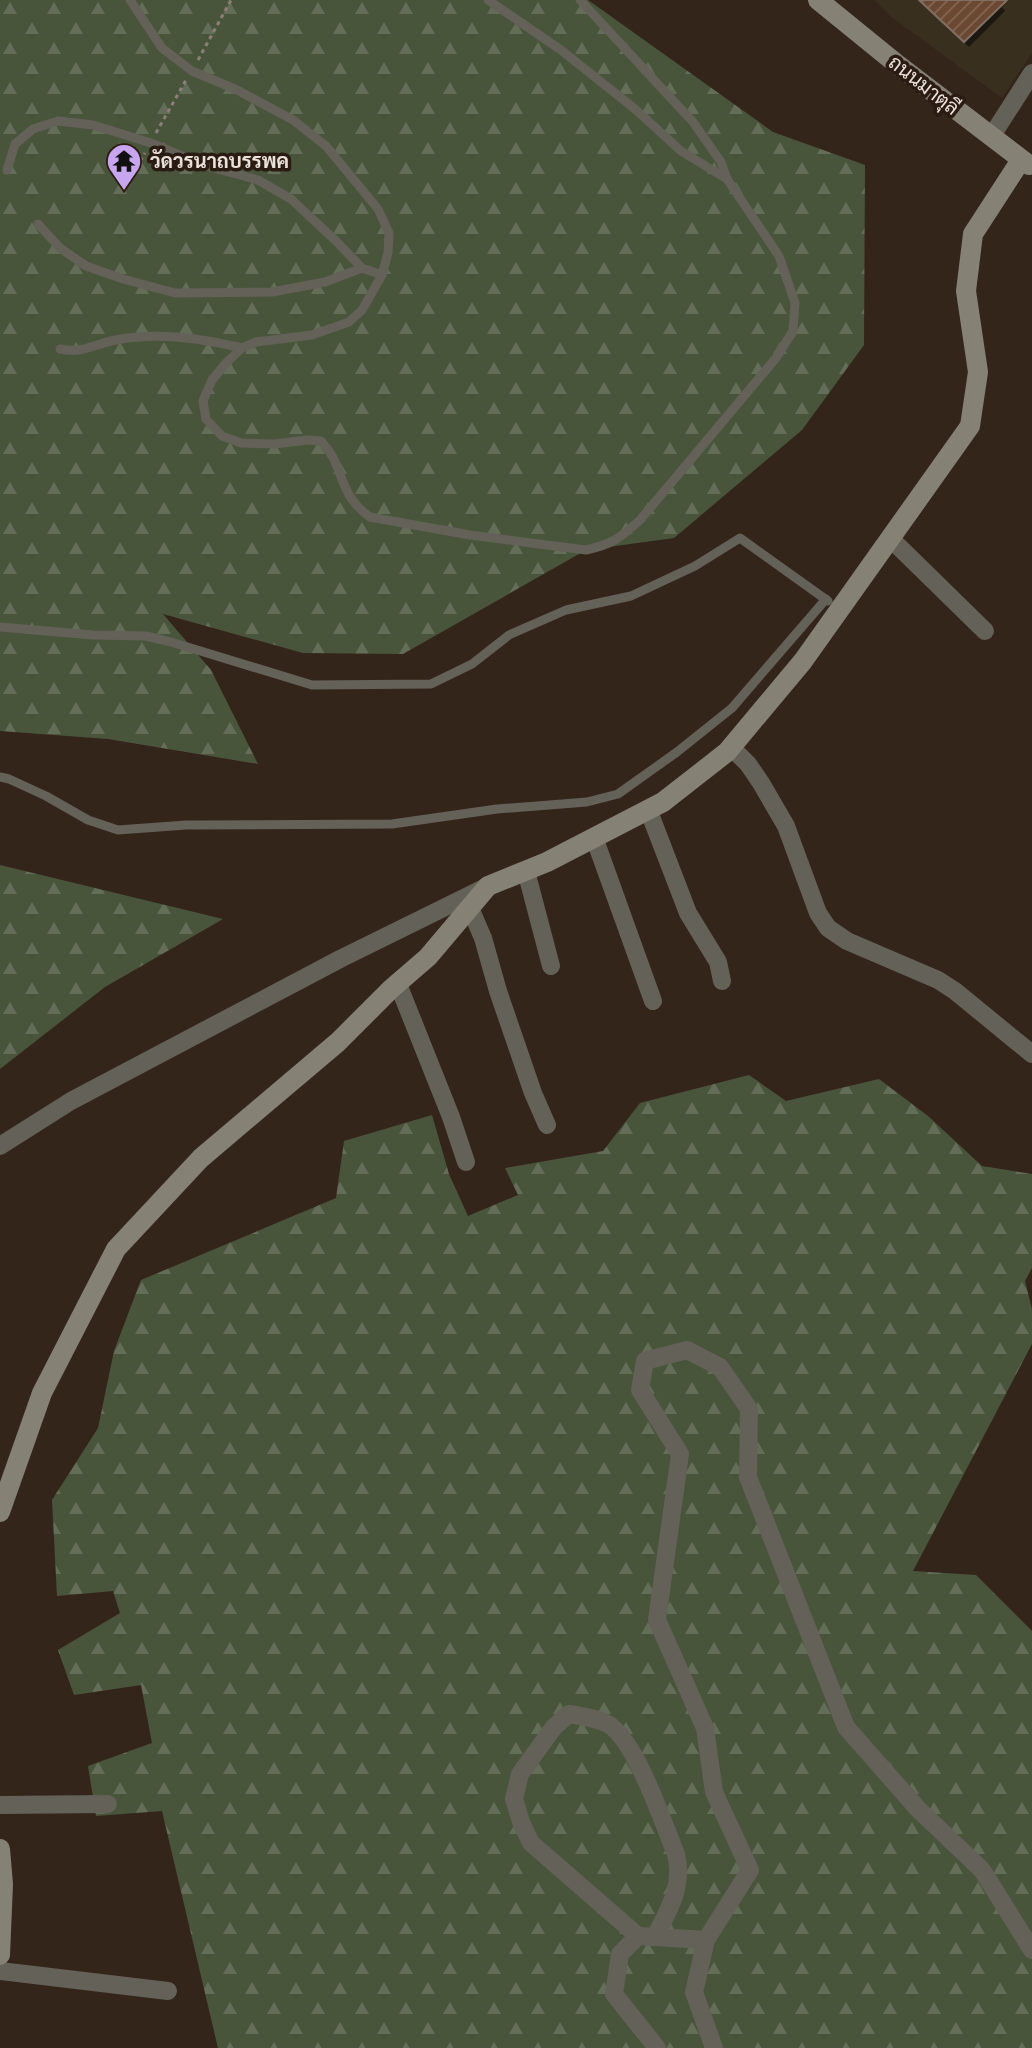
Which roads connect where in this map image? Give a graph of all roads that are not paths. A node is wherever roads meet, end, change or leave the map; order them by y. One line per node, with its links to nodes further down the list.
1 (130, 0): 12 (lane)
2 (488, 0): 9 (lane)
3 (580, 0): 9 (lane)
4 (819, 3): 6 (street, ถนนมาตุลี)
5 (1032, 73): 6 (street)
6 (991, 137): 7 (street, ถนนมาตุลี)
7 (1026, 163): 15 (street)
8 (7, 170): 11 (lane)
9 (727, 179): 13 (lane)
10 (38, 224): 11 (lane)
11 (362, 268): 12 (lane)
12 (382, 275): 13 (lane)
13 (242, 348): 14 (lane)
14 (60, 349)
15 (891, 539): 16 (street); 18 (street)
16 (833, 604): 17 (lane); 19 (street); 20 (lane)
17 (0, 627)
18 (985, 631)
19 (731, 747): 21 (street); 30 (street)
20 (0, 777)
21 (648, 809): 22 (street); 27 (street)
22 (594, 837): 23 (street); 29 (street)
23 (526, 871): 24 (street); 26 (street)
24 (488, 886): 25 (street); 32 (street)
25 (470, 908): 28 (street); 31 (street)
26 (551, 966)
27 (722, 981)
28 (398, 984): 33 (street); 34 (street)
29 (653, 1001)
30 (1032, 1054)
31 (547, 1125)
32 (0, 1146)
33 (466, 1162)
34 (0, 1512)
35 (108, 1804): 36 (street)
36 (0, 1805)
37 (0, 1849): 38 (street)
38 (1, 1909): 42 (street)
39 (647, 1936): 39 (street); 40 (street); 45 (street)
40 (706, 1940): 41 (street); 46 (street)
41 (1032, 1950)
42 (0, 1955)
43 (0, 1971): 44 (street)
44 (168, 1991)
45 (657, 2048)
46 (714, 2048)

